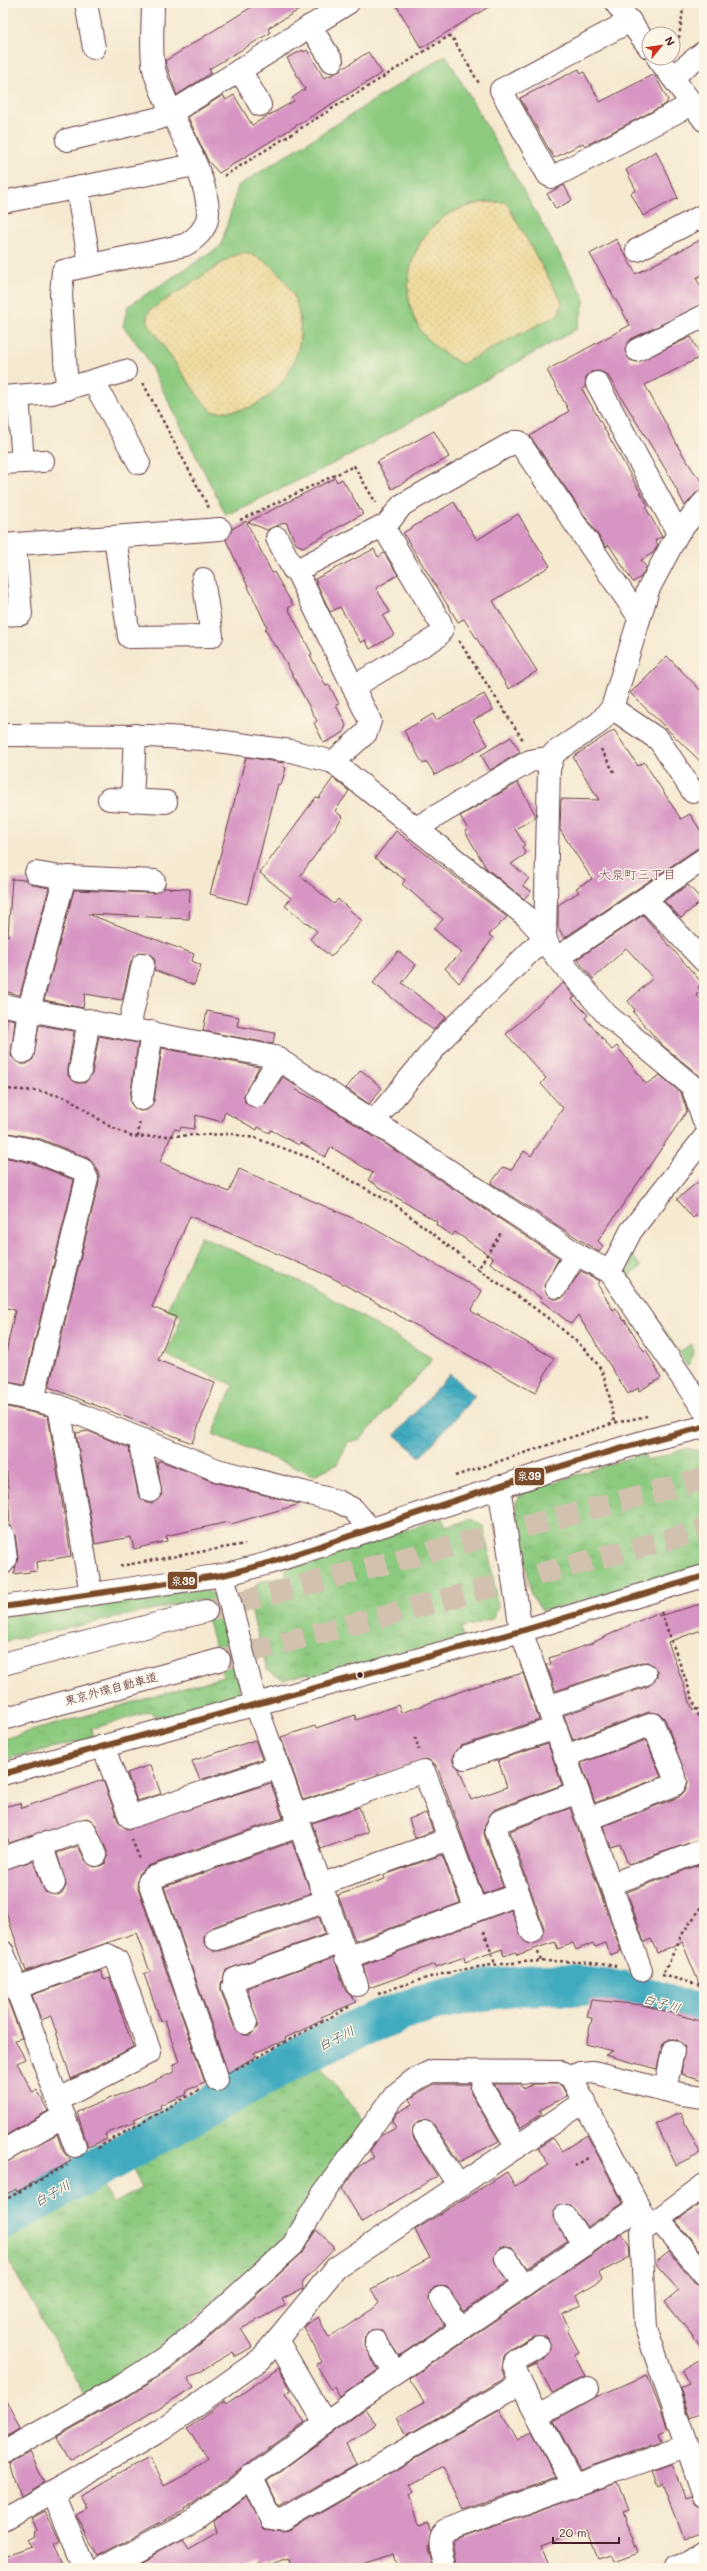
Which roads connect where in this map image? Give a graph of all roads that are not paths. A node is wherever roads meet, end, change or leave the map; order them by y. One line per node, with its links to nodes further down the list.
1 (86, 3): 8 (main road)
2 (152, 3): 16 (main road)
3 (348, 3): 6 (main road)
4 (616, 3): 5 (main road)
5 (630, 21): 7 (main road); 15 (main road)
6 (310, 26): 10 (main road); 12 (main road)
7 (641, 36)
8 (94, 48)
9 (704, 52): 13 (main road)
10 (332, 61)
11 (671, 66): 13 (main road)
12 (240, 70): 14 (main road); 16 (main road)
13 (679, 71): 15 (main road)
14 (260, 105)
15 (698, 112)
16 (171, 113): 17 (main road); 18 (main road)
17 (67, 140)
18 (195, 165): 19 (main road); 23 (main road)
19 (77, 188): 20 (main road); 23 (main road)
20 (3, 202)
21 (704, 215): 22 (main road)
22 (637, 250)
23 (90, 265): 29 (main road)
24 (704, 316): 25 (main road)
25 (637, 350)
26 (125, 371): 27 (main road)
27 (93, 381): 29 (main road); 32 (main road)
28 (597, 383): 36 (main road)
29 (67, 389): 30 (main road)
30 (11, 397): 31 (main road)
31 (23, 462)
32 (139, 463)
33 (704, 502): 36 (main road)
34 (388, 524): 40 (main road); 43 (main road); 44 (main road)
35 (220, 529): 37 (main road)
36 (678, 533): 43 (main road)
37 (115, 537): 39 (main road); 41 (main road)
38 (277, 538): 40 (main road)
39 (9, 545): 42 (main road)
40 (299, 571): 44 (main road)
41 (203, 579)
42 (3, 615)
43 (639, 617): 45 (main road)
44 (353, 687): 49 (main road)
45 (612, 708): 48 (main road); 50 (main road)
46 (3, 735): 47 (main road)
47 (135, 736): 49 (main road); 52 (main road)
48 (543, 758): 54 (main road); 60 (main road)
49 (333, 762): 54 (main road)
50 (700, 794)
51 (109, 799): 52 (main road)
52 (132, 800): 53 (main road)
53 (166, 802)
54 (416, 828): 60 (main road)
55 (704, 859): 59 (main road)
56 (36, 873): 57 (main road)
57 (66, 878): 58 (main road); 65 (main road)
58 (154, 881)
59 (645, 899): 61 (main road); 62 (main road)
60 (545, 937): 61 (main road); 74 (main road)
61 (558, 958): 75 (main road)
62 (704, 961)
63 (143, 964): 67 (main road)
64 (3, 1006): 65 (main road)
65 (29, 1009): 66 (main road); 69 (main road)
66 (89, 1020): 67 (main road); 71 (main road)
67 (129, 1028): 68 (main road)
68 (152, 1032): 70 (main road); 73 (main road)
69 (23, 1052)
70 (279, 1059): 72 (main road); 74 (main road)
71 (80, 1071)
72 (256, 1096)
73 (142, 1099)
74 (375, 1120): 78 (main road)
75 (704, 1122)
76 (704, 1138): 79 (main road)
77 (3, 1144): 82 (main road)
78 (576, 1254): 79 (main road); 80 (main road)
79 (610, 1272): 84 (main road)
80 (556, 1287)
81 (3, 1393): 82 (main road)
82 (33, 1400): 83 (main road)
83 (59, 1406): 86 (main road); 94 (main road)
84 (704, 1410)
85 (704, 1427): 87 (main road)
86 (144, 1440): 88 (main road); 89 (main road)
87 (499, 1486): 89 (main road); 97 (main road)
88 (150, 1491)
89 (371, 1530): 92 (main road)
90 (3, 1536): 91 (main road)
91 (3, 1563)
92 (223, 1575): 94 (main road); 101 (main road)
93 (704, 1576): 97 (main road)
94 (91, 1594): 95 (main road)
95 (3, 1608)
96 (206, 1611): 99 (main road)
97 (521, 1631): 101 (main road); 102 (main road)
98 (219, 1660): 103 (main road, 東京外環自動車道)
99 (3, 1664)
100 (645, 1674): 102 (main road)
101 (256, 1704): 105 (main road); 108 (main road)
102 (548, 1707): 104 (main road)
103 (3, 1719)
104 (556, 1728): 106 (main road); 107 (main road)
105 (103, 1746): 108 (main road); 109 (main road)
106 (565, 1756): 110 (main road); 111 (main road)
107 (465, 1758)
108 (278, 1767): 112 (main road)
109 (3, 1774)
110 (578, 1792): 111 (main road); 121 (main road)
111 (588, 1819): 119 (main road)
112 (297, 1821): 113 (main road); 120 (main road); 132 (main road)
113 (449, 1838): 120 (main road); 122 (main road)
114 (41, 1844): 116 (main road); 117 (main road); 118 (main road)
115 (704, 1850): 119 (main road)
116 (96, 1855)
117 (3, 1858)
118 (54, 1883)
119 (610, 1884): 127 (main road)
120 (323, 1893): 124 (main road); 125 (main road)
121 (519, 1894): 122 (main road); 123 (main road)
122 (476, 1910): 125 (main road)
123 (532, 1932)
124 (216, 1939)
125 (343, 1950): 128 (main road); 129 (main road)
126 (8, 1970): 137 (main road); 137 (main road)
127 (641, 1970)
128 (357, 1994)
129 (246, 2023)
130 (673, 2051): 134 (main road)
131 (571, 2077): 134 (main road); 136 (main road); 161 (main road)
132 (217, 2080)
133 (482, 2088): 139 (main road)
134 (665, 2090): 135 (main road)
135 (704, 2096)
136 (585, 2101): 139 (main road); 145 (main road)
137 (61, 2108): 140 (main road); 141 (main road)
138 (424, 2132): 143 (main road)
139 (517, 2147): 143 (main road)
140 (3, 2150)
141 (80, 2153)
142 (704, 2185): 145 (main road)
143 (458, 2186): 152 (main road)
144 (564, 2216): 146 (main road)
145 (648, 2218): 146 (main road); 148 (main road); 160 (main road)
146 (584, 2245): 149 (main road)
147 (506, 2258): 149 (main road)
148 (704, 2274)
149 (524, 2286): 151 (main road)
150 (441, 2298): 151 (main road)
151 (461, 2328): 155 (main road)
152 (277, 2340): 159 (main road); 165 (main road)
153 (376, 2342): 155 (main road)
154 (539, 2347): 156 (main road)
155 (395, 2373): 159 (main road)
156 (521, 2384): 158 (main road); 162 (main road)
157 (588, 2388): 158 (main road)
158 (538, 2414): 164 (main road)
159 (325, 2423): 162 (main road)
160 (686, 2446): 163 (main road); 164 (main road)
161 (3, 2453)
162 (251, 2476): 169 (main road)
163 (702, 2481)
164 (574, 2486): 170 (main road)
165 (52, 2492): 166 (main road); 168 (main road)
166 (3, 2520)
167 (704, 2551): 171 (main road)
168 (84, 2568)
169 (104, 2568)
170 (445, 2568)
171 (677, 2568)

